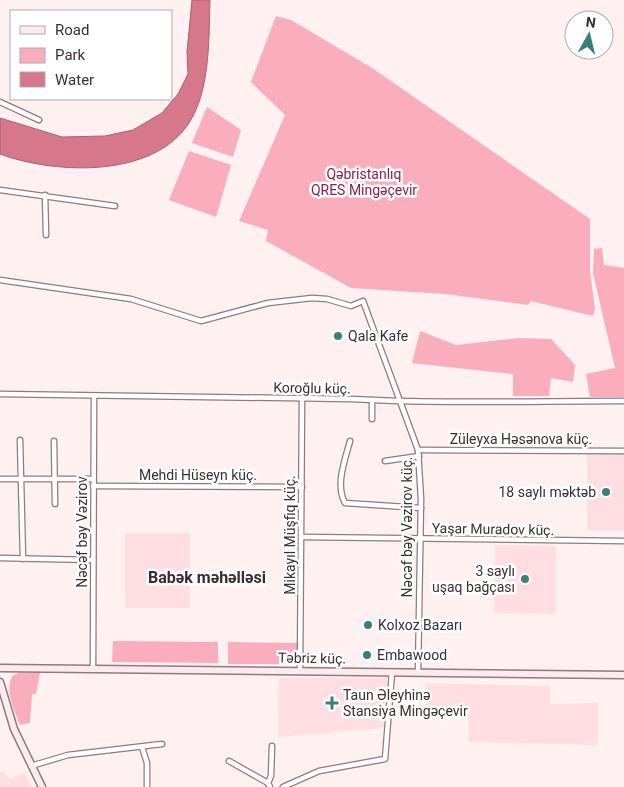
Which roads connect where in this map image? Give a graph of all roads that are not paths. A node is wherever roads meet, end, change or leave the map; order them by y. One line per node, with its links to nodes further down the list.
1 (0, 102): 2 (street)
2 (40, 120)
3 (0, 190): 4 (street)
4 (45, 195): 5 (street); 6 (street)
5 (115, 206)
6 (46, 235)
7 (0, 280): 13 (street, Nəcəf bəy Vəzirov küç.)
8 (0, 394): 9 (street, Koroğlu küç.)
9 (94, 396): 10 (street, Koroğlu küç.); 24 (street, Nəcəf bəy Vəzirov)
10 (302, 399): 11 (street, Koroğlu küç.); 26 (street, Mikayıl Müşfiq küç.)
11 (372, 400): 13 (street, Koroğlu küç.); 14 (street)
12 (624, 401): 13 (street, Koroğlu küç.)
13 (399, 402): 19 (street, Nəcəf bəy Vəzirov küç.)
14 (372, 419)
15 (20, 440): 22 (street)
16 (54, 441): 23 (street)
17 (350, 441): 28 (street)
18 (624, 451): 19 (street, Züleyxa Həsənova küç.)
19 (418, 453): 20 (street, Züleyxa Həsənova küç.); 28 (street, Nəcəf bəy Vəzirov küç.)
20 (386, 462)
21 (0, 479): 22 (street)
22 (21, 479): 23 (street); 33 (street)
23 (54, 479): 24 (street); 27 (street)
24 (93, 479): 25 (street, Nəcəf bəy Vəzirov)
25 (93, 486): 26 (street, Mehdi Hüseyn küç.); 34 (street, Nəcəf bəy Vəzirov)
26 (302, 487): 29 (street, Mikayıl Müşfiq küç.)
27 (55, 504)
28 (421, 508): 30 (street, Nəcəf bəy Vəzirov küç.)
29 (302, 537): 30 (street, Yaşar Muradov küç.); 37 (street, Mikayıl Müşfiq küç.)
30 (420, 539): 31 (street, Yaşar Muradov küç.); 39 (street, Nəcəf bəy Vəzirov küç.)
31 (624, 541)
32 (0, 558): 33 (street)
33 (22, 559): 34 (street)
34 (93, 560): 36 (street, Nəcəf bəy Vəzirov)
35 (0, 668): 36 (main road, Təbriz küç.)
36 (93, 668): 37 (main road, Təbriz küç.)
37 (300, 670): 38 (main road, Təbriz küç.)
38 (392, 672): 39 (main road, Təbriz küç.); 50 (street)
39 (418, 673): 40 (main road, Təbriz küç.)
40 (624, 675)
41 (0, 682): 46 (main road)
42 (162, 744): 44 (street)
43 (272, 746): 47 (street)
44 (142, 747): 46 (street); 49 (street)
45 (229, 761): 47 (street)
46 (31, 766): 48 (main road)
47 (269, 785)
48 (42, 787)
49 (147, 787)
50 (283, 787)

